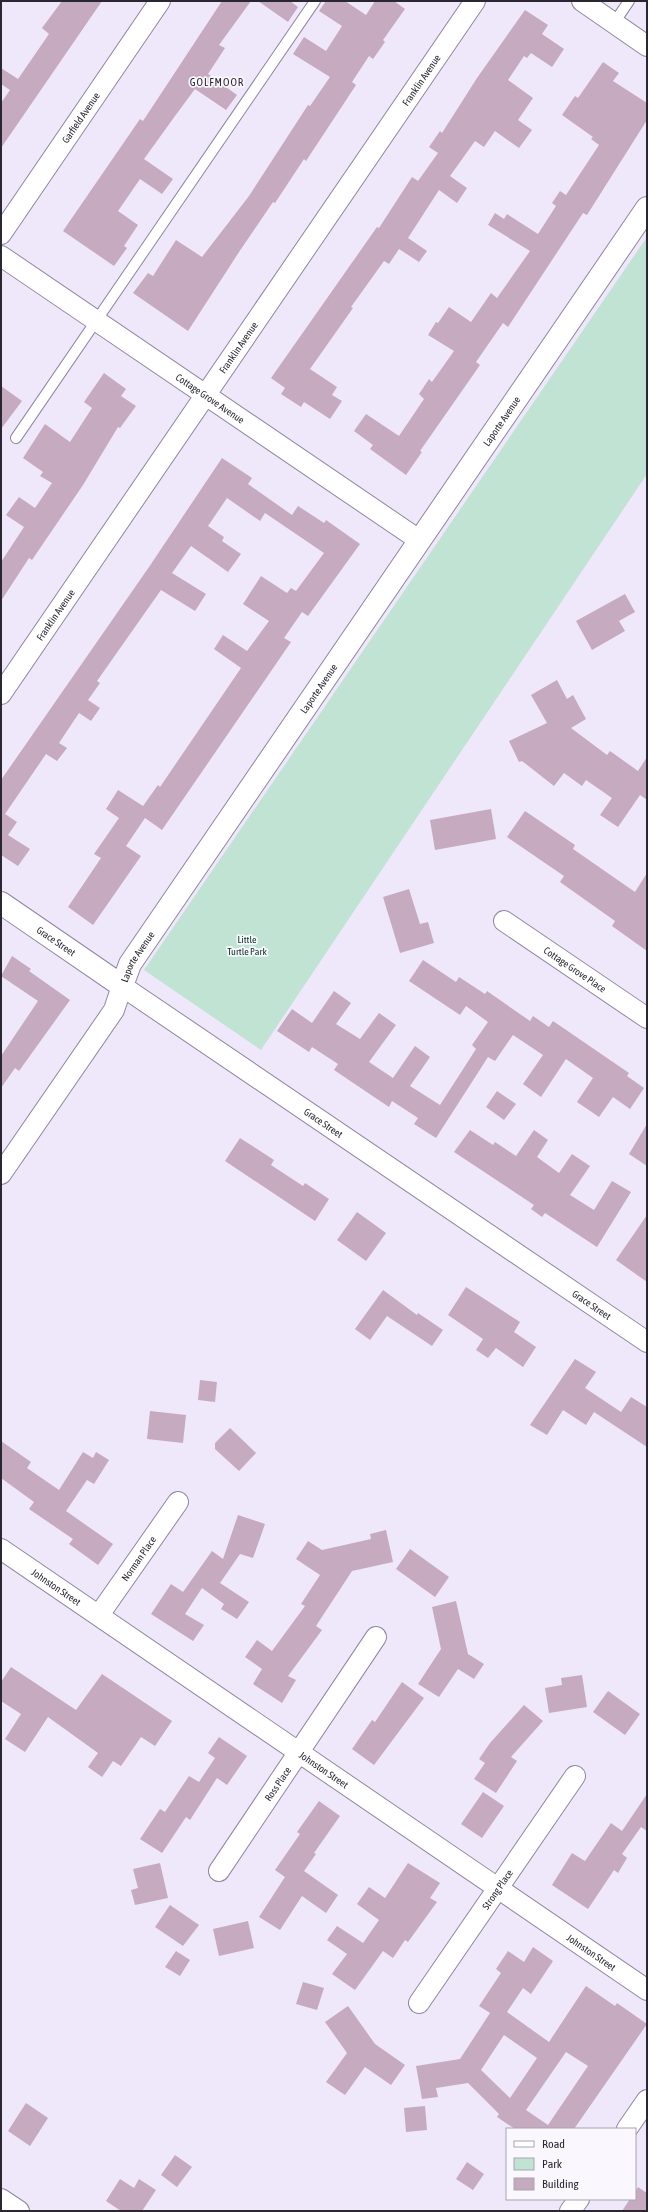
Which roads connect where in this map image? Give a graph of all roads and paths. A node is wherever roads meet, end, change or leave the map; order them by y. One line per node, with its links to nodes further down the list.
1 (160, 1): 9 (street, Garfield Avenue)
2 (315, 1): 11 (lane)
3 (475, 1): 12 (street, Franklin Avenue)
4 (582, 1): 6 (street)
5 (629, 1): 6 (lane)
6 (614, 23): 7 (street)
7 (647, 46)
8 (647, 208): 14 (street, Laporte Avenue)
9 (1, 234)
10 (1, 256): 11 (street, Cottage Grove Avenue)
11 (96, 321): 12 (street, Cottage Grove Avenue); 13 (lane)
12 (205, 395): 14 (street, Cottage Grove Avenue); 15 (street, Franklin Avenue)
13 (16, 438)
14 (419, 540): 18 (street, Laporte Avenue)
15 (1, 694)
16 (1, 903): 18 (street, Grace Street)
17 (504, 921): 19 (street, Cottage Grove Place)
18 (122, 986): 20 (street, Laporte Avenue); 21 (street, Grace Street)
19 (647, 1018)
20 (1, 1174)
21 (647, 1342)
22 (178, 1502): 24 (street, Norman Place)
23 (1, 1549): 24 (street, Johnston Street)
24 (99, 1615): 26 (street, Johnston Street)
25 (376, 1637): 26 (street, Ross Place)
26 (299, 1753): 28 (street, Ross Place); 29 (street, Johnston Street)
27 (575, 1776): 29 (street, Strong Place)
28 (219, 1871)
29 (497, 1888): 30 (street, Johnston Street); 31 (street, Strong Place)
30 (647, 1990)
31 (419, 2003)
32 (647, 2100): 33 (street)
33 (628, 2128)
34 (1, 2199): 36 (street)
35 (578, 2200): 37 (street)
36 (19, 2211)
37 (570, 2211)

